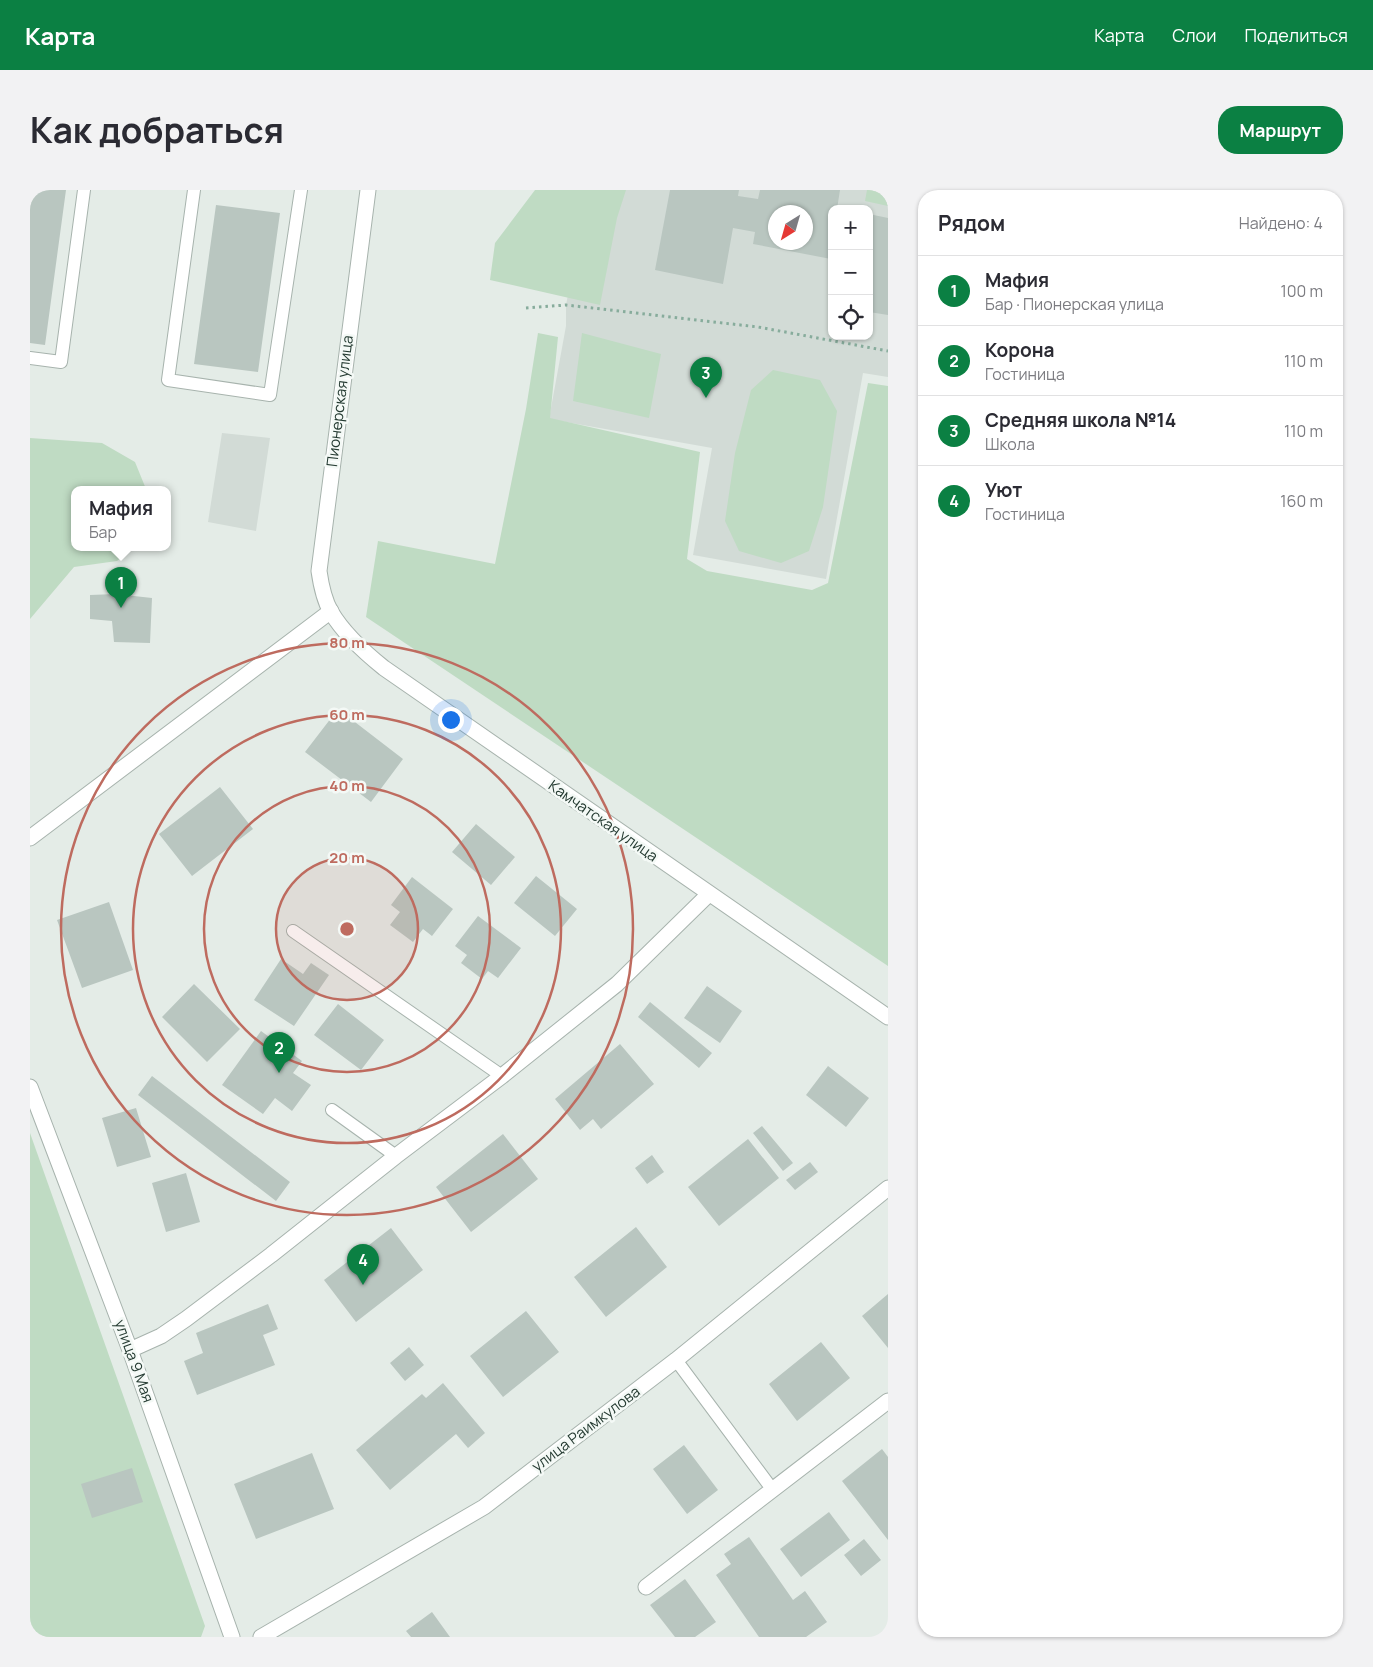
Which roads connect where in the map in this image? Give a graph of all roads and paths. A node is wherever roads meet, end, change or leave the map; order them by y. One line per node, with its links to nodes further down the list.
1 (84, 190): 7 (lane)
2 (194, 190): 3 (lane)
3 (301, 190)
4 (368, 190): 8 (street, Пионерская улица)
5 (526, 308): 6 (path)
6 (888, 351)
7 (30, 358)
8 (330, 611): 9 (street); 10 (street, Камчатская улица)
9 (30, 838)
10 (709, 894): 12 (street, Камчатская улица); 13 (street)
11 (293, 931): 13 (lane)
12 (888, 1017)
13 (502, 1076): 16 (street)
14 (30, 1088): 18 (street, улица 9 Мая)
15 (332, 1110): 16 (lane)
16 (396, 1156): 18 (street)
17 (888, 1188): 19 (street, улица Раимкулова)
18 (130, 1350): 23 (street, улица 9 Мая)
19 (676, 1360): 21 (lane); 24 (street, улица Раимкулова)
20 (888, 1401): 21 (street)
21 (772, 1489): 22 (street)
22 (646, 1587)
23 (232, 1637)
24 (261, 1637)

